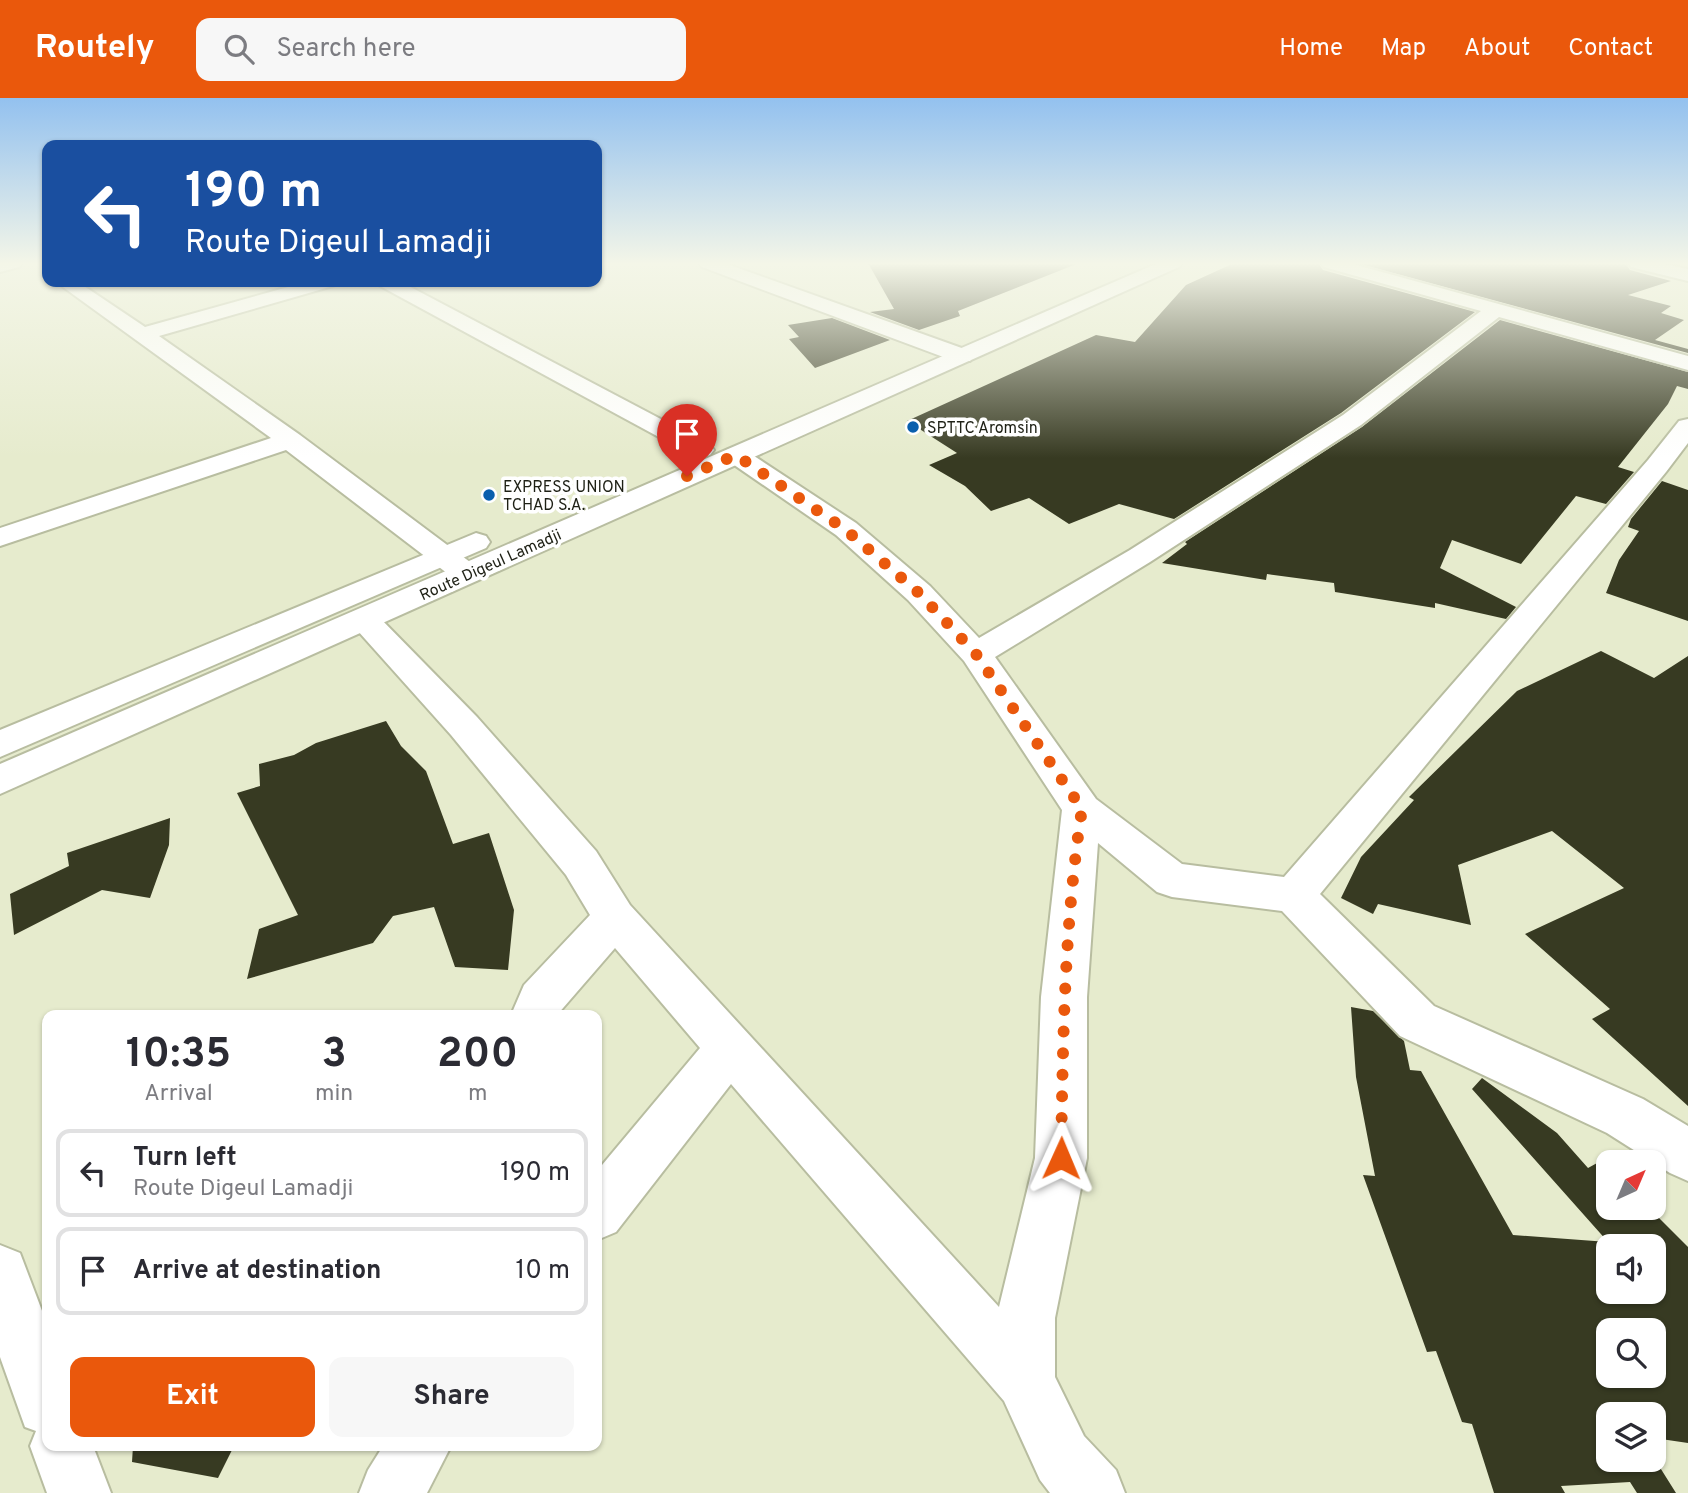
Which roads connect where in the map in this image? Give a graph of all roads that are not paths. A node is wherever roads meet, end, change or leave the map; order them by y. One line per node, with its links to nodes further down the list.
1 (134, 328): 9 (street)
2 (164, 328): 9 (street)
3 (473, 328): 14 (street)
4 (886, 328): 10 (street)
5 (1003, 328): 10 (street)
6 (1011, 328): 10 (street, Route Digeul Lamadji)
7 (1472, 328): 20 (street)
8 (1567, 328): 11 (street)
9 (143, 334): 13 (street)
10 (951, 352): 14 (street); 15 (street, Route Digeul Lamadji)
11 (1688, 363)
12 (1688, 426): 24 (street)
13 (291, 440): 16 (street); 17 (street)
14 (702, 450): 17 (street)
15 (736, 455): 18 (street, Route Digeul Lamadji); 20 (street)
16 (0, 537)
17 (443, 555): 18 (street); 21 (street)
18 (467, 573): 19 (street, Route Digeul Lamadji)
19 (365, 621): 22 (street, Route Digeul Lamadji); 25 (street)
20 (976, 654): 23 (street)
21 (0, 744)
22 (0, 780)
23 (1082, 809): 24 (street); 31 (street)
24 (1294, 895): 28 (street)
25 (615, 918): 26 (street); 27 (street)
26 (536, 1010)
27 (731, 1047): 29 (street); 31 (street)
28 (1688, 1155)
29 (602, 1207)
30 (0, 1273): 32 (street)
31 (1025, 1380): 37 (street)
32 (42, 1391)
33 (64, 1451): 35 (street)
34 (416, 1451): 36 (street)
35 (79, 1493)
36 (391, 1493)
37 (1093, 1493)

